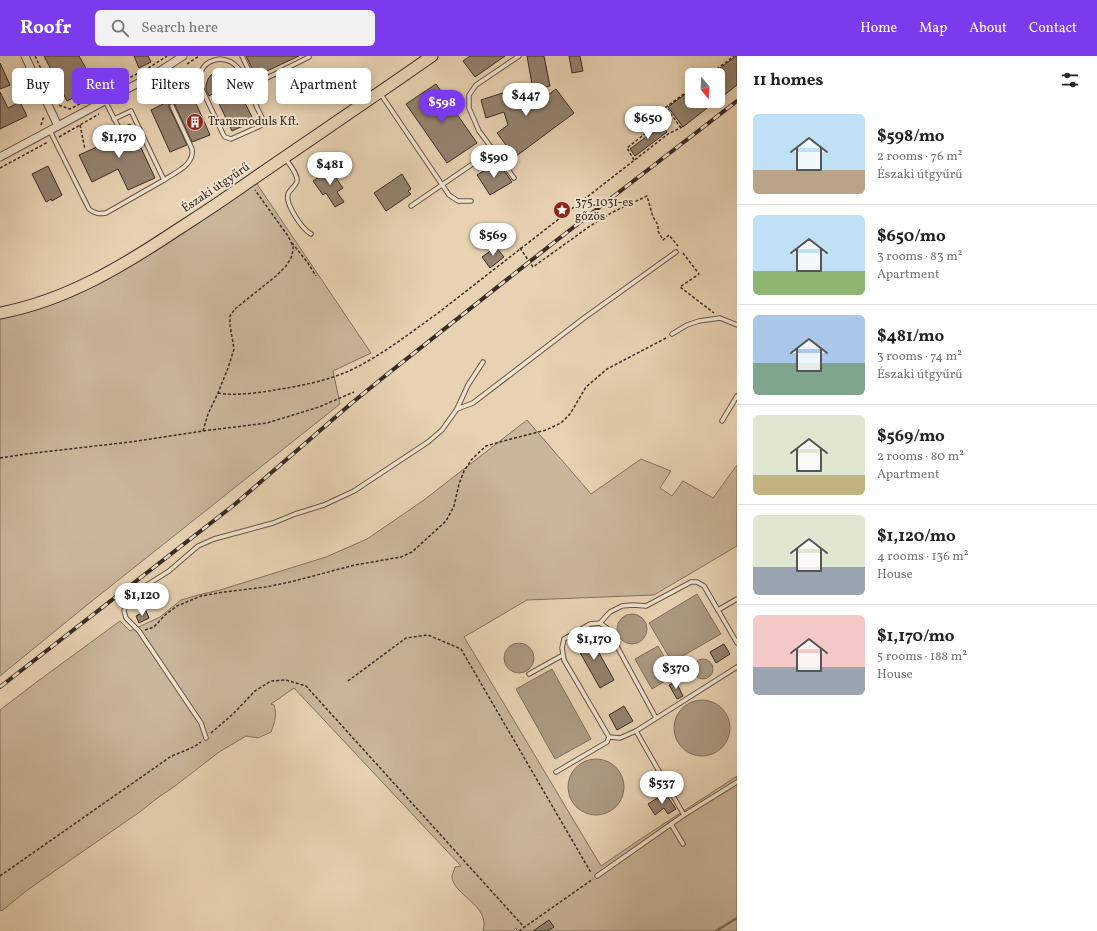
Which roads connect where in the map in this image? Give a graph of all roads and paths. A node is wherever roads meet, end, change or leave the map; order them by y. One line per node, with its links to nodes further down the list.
1 (25, 56): 23 (street)
2 (35, 56): 3 (path)
3 (167, 56)
4 (183, 56): 12 (street)
5 (209, 56): 11 (lane)
6 (242, 56): 10 (lane)
7 (432, 56): 14 (main road, Északi útgyűrű)
8 (519, 56): 28 (lane)
9 (734, 56): 13 (path)
10 (309, 57)
11 (211, 60): 11 (lane)
12 (165, 68)
13 (718, 68)
14 (380, 92): 30 (main road, Északi útgyűrű); 35 (lane)
15 (685, 93): 20 (path)
16 (99, 104): 23 (street)
17 (106, 104): 21 (lane)
18 (172, 106): 33 (lane)
19 (45, 113): 25 (path)
20 (670, 114): 31 (path); 31 (path)
21 (114, 119): 24 (lane); 33 (lane)
22 (80, 125): 27 (path)
23 (58, 126): 26 (street)
24 (118, 126)
25 (40, 128)
26 (50, 131): 29 (street); 33 (lane)
27 (85, 149)
28 (493, 150): 32 (lane); 35 (lane)
29 (0, 157)
30 (285, 158): 34 (main road, Északi útgyűrű); 38 (lane)
31 (634, 160): 41 (path)
32 (514, 178)
33 (164, 180)
34 (249, 182): 39 (path); 45 (main road, Északi útgyűrű)
35 (442, 184): 36 (lane); 37 (lane)
36 (471, 200)
37 (411, 206)
38 (311, 234)
39 (291, 241): 44 (path); 51 (path)
40 (678, 246): 41 (path)
41 (520, 248): 51 (path)
42 (676, 252): 53 (lane)
43 (682, 252): 46 (path)
44 (316, 276)
45 (0, 313)
46 (720, 318): 47 (lane); 48 (lane)
47 (737, 325)
48 (672, 334): 60 (path)
49 (483, 362): 53 (lane)
50 (354, 392): 55 (path)
51 (218, 393): 55 (path)
52 (737, 396): 54 (lane)
53 (457, 409): 60 (lane)
54 (722, 421)
55 (202, 431): 56 (path)
56 (0, 458)
57 (737, 599): 58 (lane)
58 (718, 610): 59 (lane); 61 (lane)
59 (600, 623): 62 (lane); 66 (lane)
60 (139, 631): 69 (lane)
61 (737, 643)
62 (563, 655): 64 (lane); 68 (lane)
63 (737, 667): 66 (lane)
64 (529, 674)
65 (348, 681): 76 (path)
66 (656, 718): 67 (lane)
67 (636, 731): 68 (lane); 72 (lane)
68 (609, 737): 70 (lane)
69 (206, 738): 75 (path); 77 (path)
70 (556, 772)
71 (737, 782): 72 (lane)
72 (684, 815): 73 (lane)
73 (671, 824): 74 (lane); 76 (lane)
74 (683, 844)
75 (0, 876)
76 (597, 876): 77 (path)
77 (524, 927): 78 (path)
78 (519, 931)

